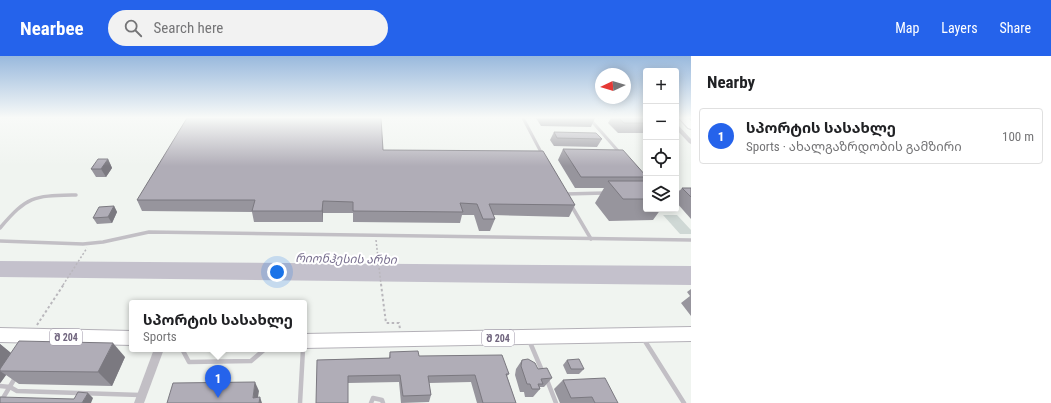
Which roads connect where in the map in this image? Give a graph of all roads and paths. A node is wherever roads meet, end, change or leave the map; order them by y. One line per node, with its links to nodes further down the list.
1 (531, 134): 7 (lane)
2 (603, 134): 5 (lane)
3 (684, 134): 4 (street)
4 (691, 142)
5 (620, 154)
6 (534, 155): 7 (lane)
7 (542, 155): 8 (lane)
8 (546, 161)
9 (560, 187): 13 (lane)
10 (609, 192): 13 (lane)
11 (679, 192): 12 (lane)
12 (691, 192)
13 (564, 194): 17 (lane)
14 (76, 195): 15 (lane)
15 (0, 228)
16 (375, 236): 17 (lane); 19 (lane); 28 (path)
17 (591, 239): 18 (lane)
18 (691, 240)
19 (0, 241)
20 (86, 251): 24 (path)
21 (691, 334): 23 (main road, შ 204)
22 (0, 335): 24 (main road, შ 204)
23 (642, 335): 26 (main road, შ 204); 42 (lane)
24 (36, 338): 25 (main road, შ 204)
25 (129, 338)
26 (529, 338): 28 (main road, შ 204); 41 (lane)
27 (307, 341): 28 (main road, შ 204)
28 (402, 341)
29 (158, 352): 36 (street)
30 (184, 352): 31 (lane)
31 (262, 352)
32 (304, 352): 38 (lane)
33 (18, 374): 35 (lane)
34 (0, 386): 35 (lane)
35 (10, 387): 36 (lane); 37 (lane)
36 (140, 399)
37 (0, 403)
38 (300, 403)
39 (371, 403): 40 (lane)
40 (383, 403)
41 (556, 403)
42 (684, 403)

